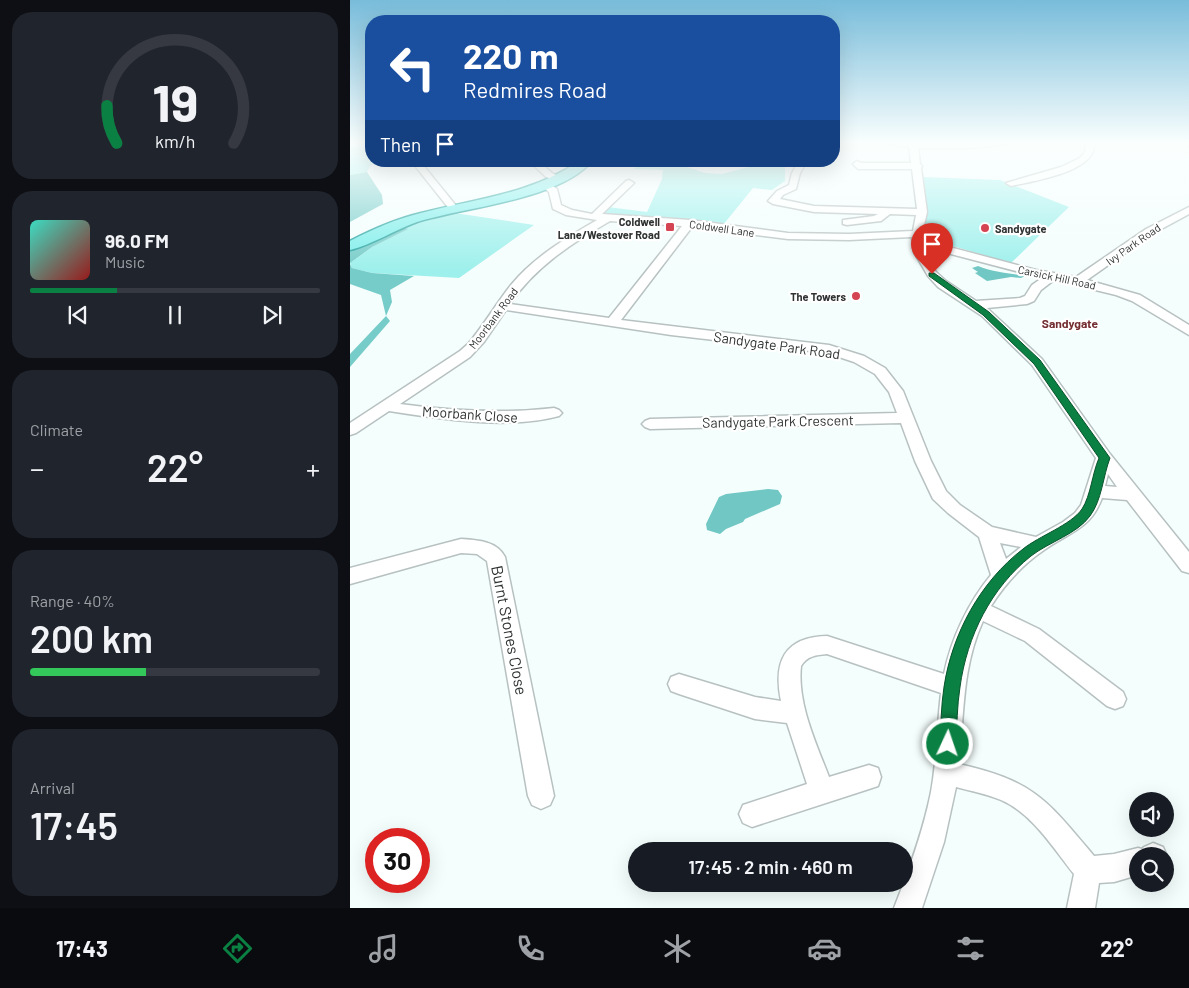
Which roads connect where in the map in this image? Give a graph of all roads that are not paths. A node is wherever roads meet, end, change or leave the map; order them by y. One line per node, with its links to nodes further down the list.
1 (435, 185): 7 (street)
2 (541, 185): 7 (main road)
3 (548, 185): 11 (street, Coldwell Lane)
4 (627, 185): 11 (street)
5 (793, 185): 9 (street)
6 (920, 185): 10 (street)
7 (454, 209): 16 (main road)
8 (1189, 210): 18 (street, Ivy Park Road)
9 (886, 212): 10 (street); 13 (street)
10 (922, 212): 15 (street)
11 (594, 217): 12 (street, Coldwell Lane)
12 (608, 218): 14 (street, Coldwell Lane); 20 (street, Moorbank Road)
13 (847, 222)
14 (690, 223): 15 (street, Coldwell Lane); 21 (street)
15 (917, 238): 17 (street, Carsick Hill Road); 19 (street)
16 (350, 246)
17 (1052, 277): 18 (street, Carsick Hill Road); 19 (street)
18 (1078, 281): 22 (street, Carsick Hill Road)
19 (973, 305): 28 (street)
20 (502, 306): 21 (street, Sandygate Park Road); 23 (street, Moorbank Road)
21 (612, 323): 25 (street, Sandygate Park Road)
22 (1187, 329)
23 (386, 406): 24 (street, Moorbank Close); 27 (street, Moorbank Road)
24 (554, 413)
25 (907, 418): 26 (street, Sandygate Park Crescent); 31 (street, Sandygate Park Road)
26 (650, 424)
27 (350, 430)
28 (1104, 458): 29 (street); 30 (street)
29 (1094, 491): 30 (street); 32 (street)
30 (1132, 494): 33 (street)
31 (988, 533): 32 (street, Sandygate Park Road); 35 (street)
32 (1038, 544): 35 (street)
33 (1189, 566)
34 (350, 576): 44 (street, Burnt Stones Close)
35 (1001, 576): 36 (street)
36 (979, 609): 38 (street); 39 (street)
37 (678, 684): 40 (street)
38 (952, 687): 40 (street); 41 (street)
39 (1115, 699)
40 (796, 714): 43 (street)
41 (946, 773): 47 (street); 48 (street)
42 (869, 778): 43 (street)
43 (822, 792): 45 (street)
44 (541, 796)
45 (752, 814)
46 (1129, 864): 47 (street)
47 (1088, 870): 49 (street)
48 (908, 908)
49 (1081, 908)

